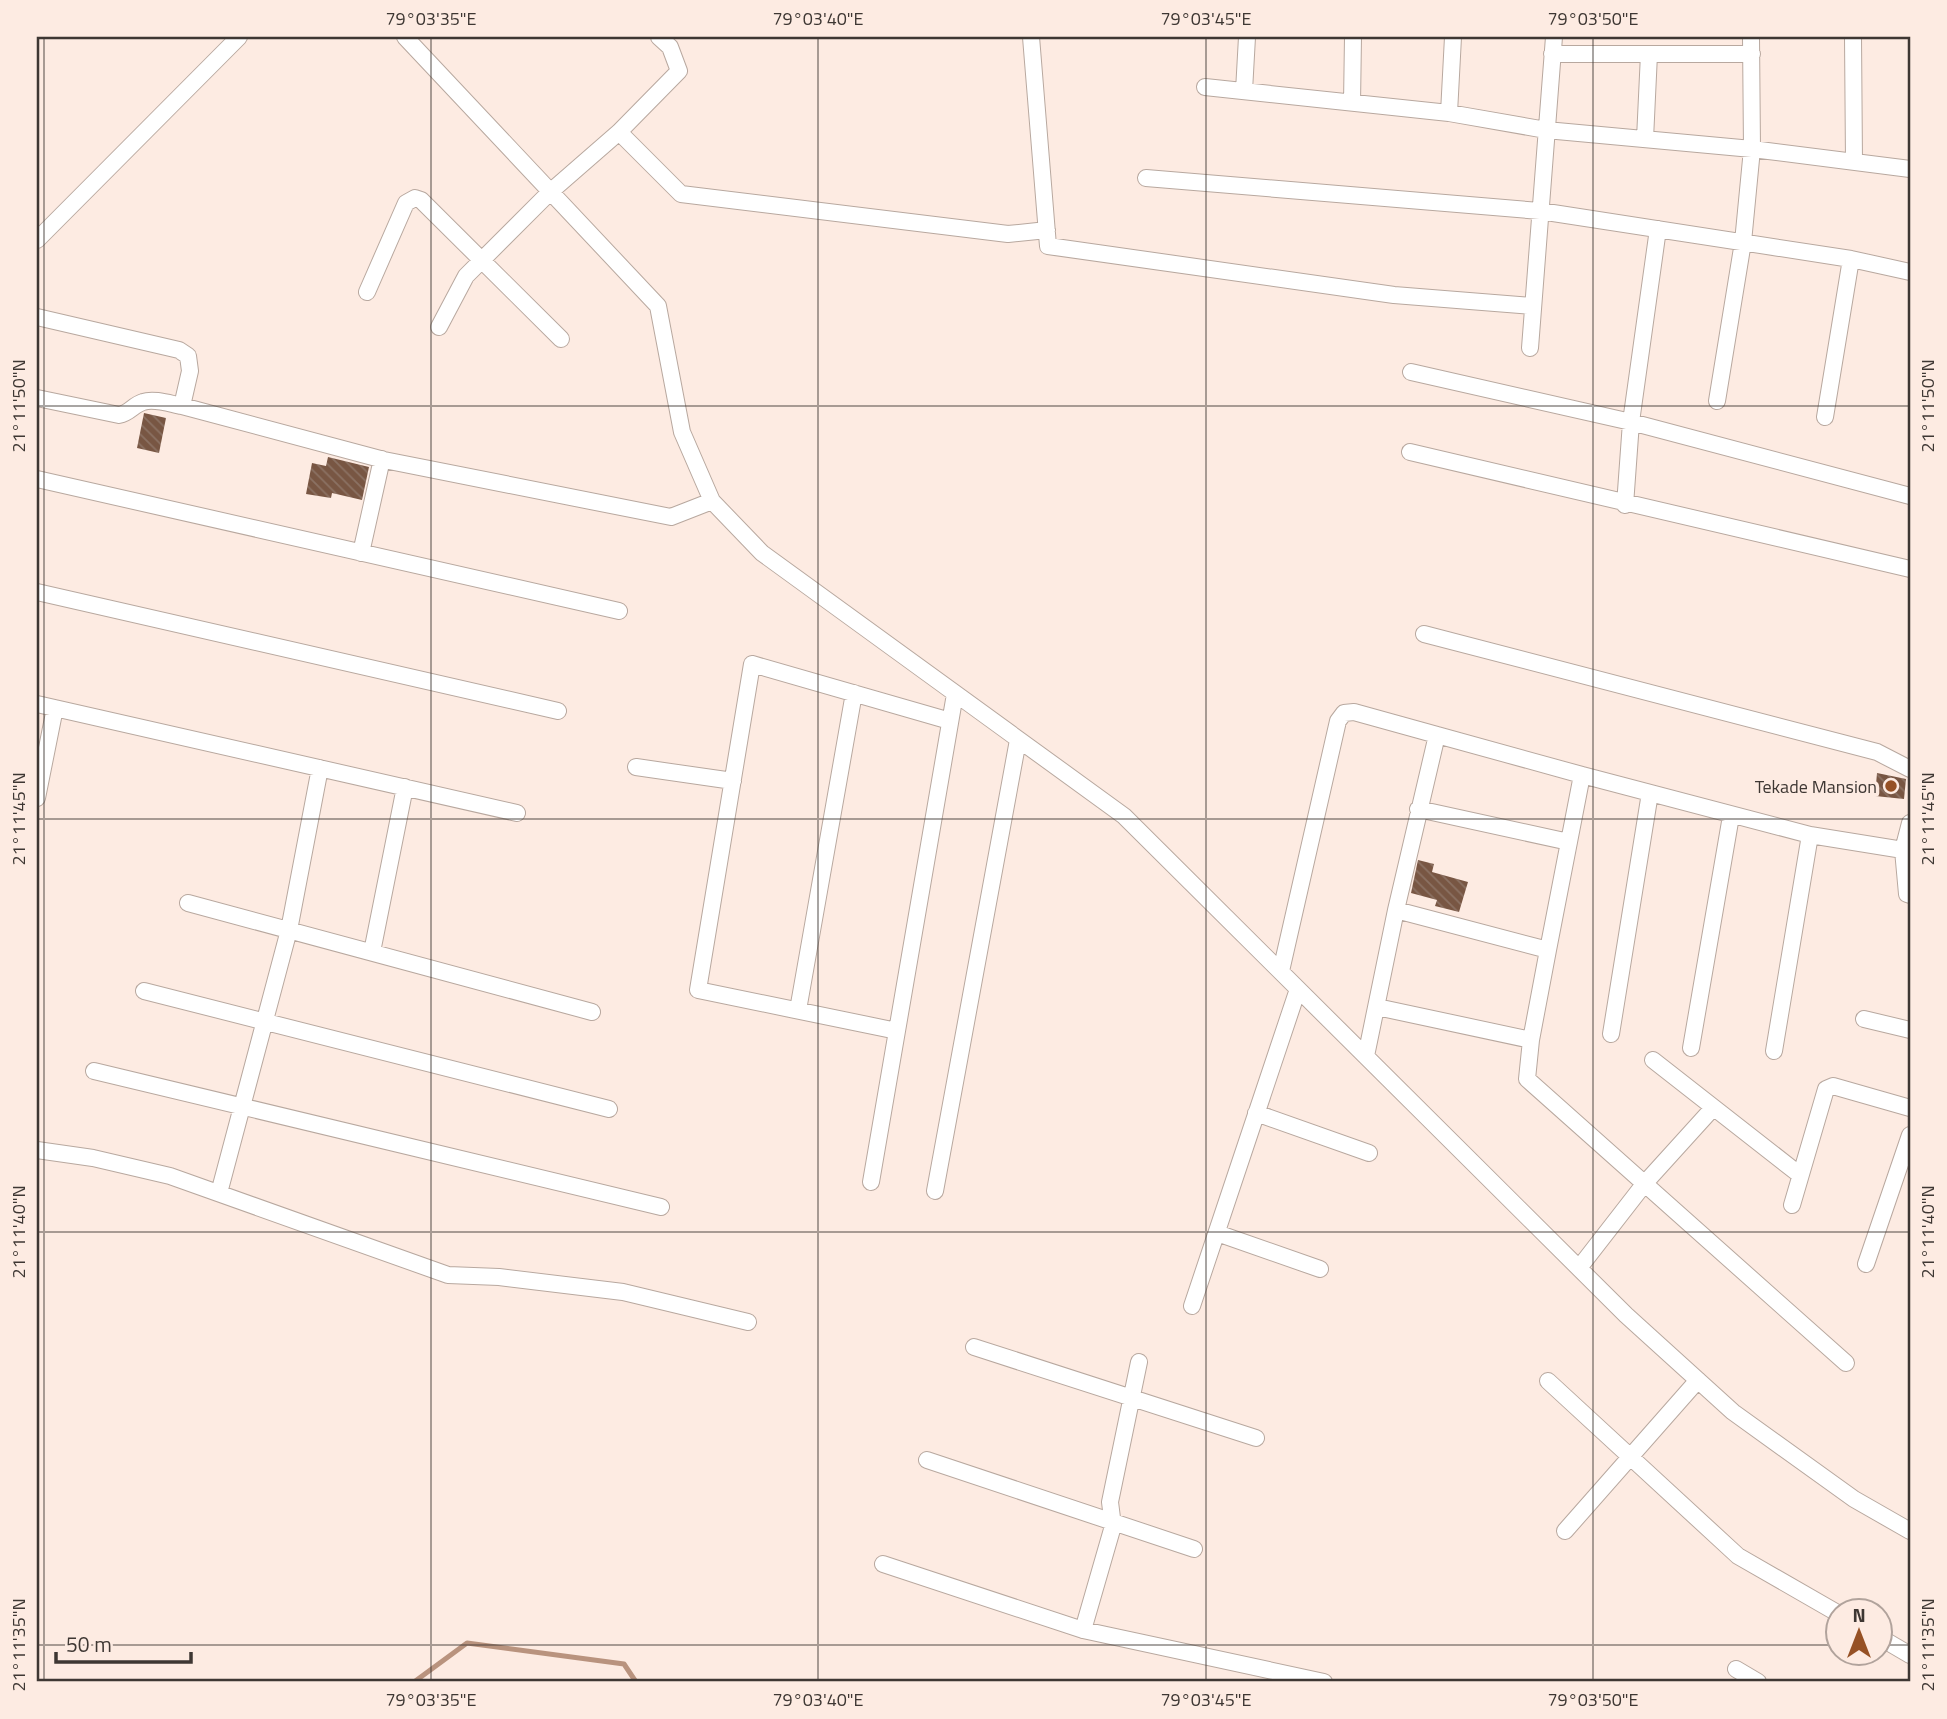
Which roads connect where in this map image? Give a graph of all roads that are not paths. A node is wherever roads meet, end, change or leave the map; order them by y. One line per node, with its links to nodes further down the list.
1 (239, 37): 29 (street)
2 (405, 37): 25 (street)
3 (659, 37): 19 (street)
4 (1031, 37): 28 (street)
5 (1247, 37): 15 (street)
6 (1353, 37): 16 (street)
7 (1452, 37): 17 (street)
8 (1554, 37): 11 (street)
9 (1751, 37): 13 (street)
10 (1853, 37): 22 (street)
11 (1552, 54): 12 (street); 18 (street)
12 (1649, 54): 13 (street); 20 (street)
13 (1752, 54): 21 (street)
14 (1205, 87): 15 (street)
15 (1244, 91): 16 (street)
16 (1352, 103): 17 (street)
17 (1449, 113): 18 (street)
18 (1546, 130): 20 (street); 26 (street)
19 (619, 132): 25 (street); 28 (street)
20 (1644, 139): 21 (street)
21 (1752, 149): 22 (street); 30 (street)
22 (1854, 162): 23 (street)
23 (1910, 169)
24 (1146, 178): 26 (street)
25 (549, 192): 31 (street); 50 (street)
26 (1540, 211): 27 (street); 35 (street)
27 (1658, 229): 30 (street); 45 (street)
28 (1047, 230): 35 (street)
29 (37, 240)
30 (1744, 242): 32 (street); 42 (street)
31 (482, 260): 34 (street); 37 (street); 38 (street)
32 (1851, 260): 33 (street); 44 (street)
33 (1910, 272)
34 (367, 292)
35 (1532, 306): 39 (street)
36 (37, 317): 43 (street)
37 (439, 327)
38 (561, 339)
39 (1530, 348)
40 (1411, 372): 45 (street)
41 (37, 398): 43 (street)
42 (1717, 401)
43 (182, 406): 47 (street)
44 (1825, 417)
45 (1631, 422): 49 (street); 51 (street)
46 (1410, 452): 51 (street)
47 (382, 459): 50 (street); 52 (street)
48 (37, 479): 52 (street)
49 (1910, 496)
50 (707, 504): 58 (street)
51 (1625, 505): 53 (street)
52 (361, 553): 55 (street)
53 (1910, 566)
54 (37, 592): 61 (street)
55 (619, 611)
56 (1424, 634): 67 (street)
57 (854, 693): 62 (street); 69 (street); 90 (street)
58 (955, 694): 62 (street); 64 (street)
59 (37, 704): 60 (street)
60 (55, 708): 66 (street); 72 (street)
61 (558, 711)
62 (950, 721): 95 (street)
63 (1437, 735): 68 (street); 73 (street); 86 (street)
64 (1017, 740): 86 (street); 114 (street)
65 (636, 767): 69 (street)
66 (320, 768): 70 (street); 83 (street)
67 (1910, 769)
68 (1582, 775): 71 (street); 78 (street)
69 (733, 781): 90 (street)
70 (405, 788): 74 (street); 85 (street)
71 (1650, 793): 75 (street); 96 (street)
72 (37, 798)
73 (1418, 809): 78 (street); 82 (street)
74 (517, 813)
75 (1731, 816): 77 (street); 98 (street)
76 (1910, 823): 79 (street)
77 (1810, 835): 79 (street); 99 (street)
78 (1569, 842): 84 (street)
79 (1903, 850): 80 (street)
80 (1910, 895)
81 (188, 903): 83 (street)
82 (1396, 911): 84 (street); 89 (street)
83 (289, 930): 85 (street); 93 (street)
84 (1548, 950): 97 (street)
85 (372, 952): 91 (street)
86 (1281, 971): 87 (street)
87 (1298, 989): 100 (street); 107 (street)
88 (144, 991): 93 (street)
89 (1377, 1007): 97 (street); 100 (street)
90 (797, 1010): 95 (street)
91 (592, 1012)
92 (1864, 1019): 94 (street)
93 (265, 1022): 103 (street); 106 (street)
94 (1910, 1030)
95 (897, 1031): 112 (street)
96 (1611, 1034)
97 (1531, 1040): 113 (street)
98 (1691, 1048)
99 (1774, 1051)
100 (1366, 1056): 120 (street)
101 (1653, 1060): 104 (street)
102 (94, 1071): 103 (street)
103 (242, 1107): 115 (street); 117 (street)
104 (1713, 1108): 111 (street); 113 (street)
105 (1910, 1108): 111 (street)
106 (609, 1109)
107 (1256, 1113): 110 (street); 118 (street)
108 (1910, 1135): 119 (street)
109 (37, 1150): 115 (street)
110 (1368, 1153)
111 (1800, 1175): 116 (street)
112 (871, 1182)
113 (1644, 1183): 120 (street); 126 (street)
114 (935, 1191)
115 (219, 1193): 123 (street)
116 (1792, 1205)
117 (661, 1207)
118 (1217, 1233): 121 (street); 122 (street)
119 (1866, 1264)
120 (1579, 1268): 128 (street)
121 (1320, 1269)
122 (1192, 1306)
123 (748, 1322)
124 (974, 1347): 129 (street)
125 (1139, 1362): 129 (street)
126 (1846, 1363)
127 (1548, 1381): 131 (street)
128 (1698, 1381): 131 (street); 135 (street)
129 (1132, 1398): 130 (street); 133 (street)
130 (1256, 1438)
131 (1629, 1458): 134 (street); 138 (street)
132 (927, 1460): 133 (street)
133 (1113, 1522): 136 (street); 139 (street)
134 (1565, 1531)
135 (1910, 1531)
136 (1194, 1549)
137 (883, 1564): 139 (street)
138 (1825, 1606)
139 (1083, 1630): 141 (street)
140 (1736, 1669): 142 (street)
141 (1324, 1682)
142 (1758, 1682)

